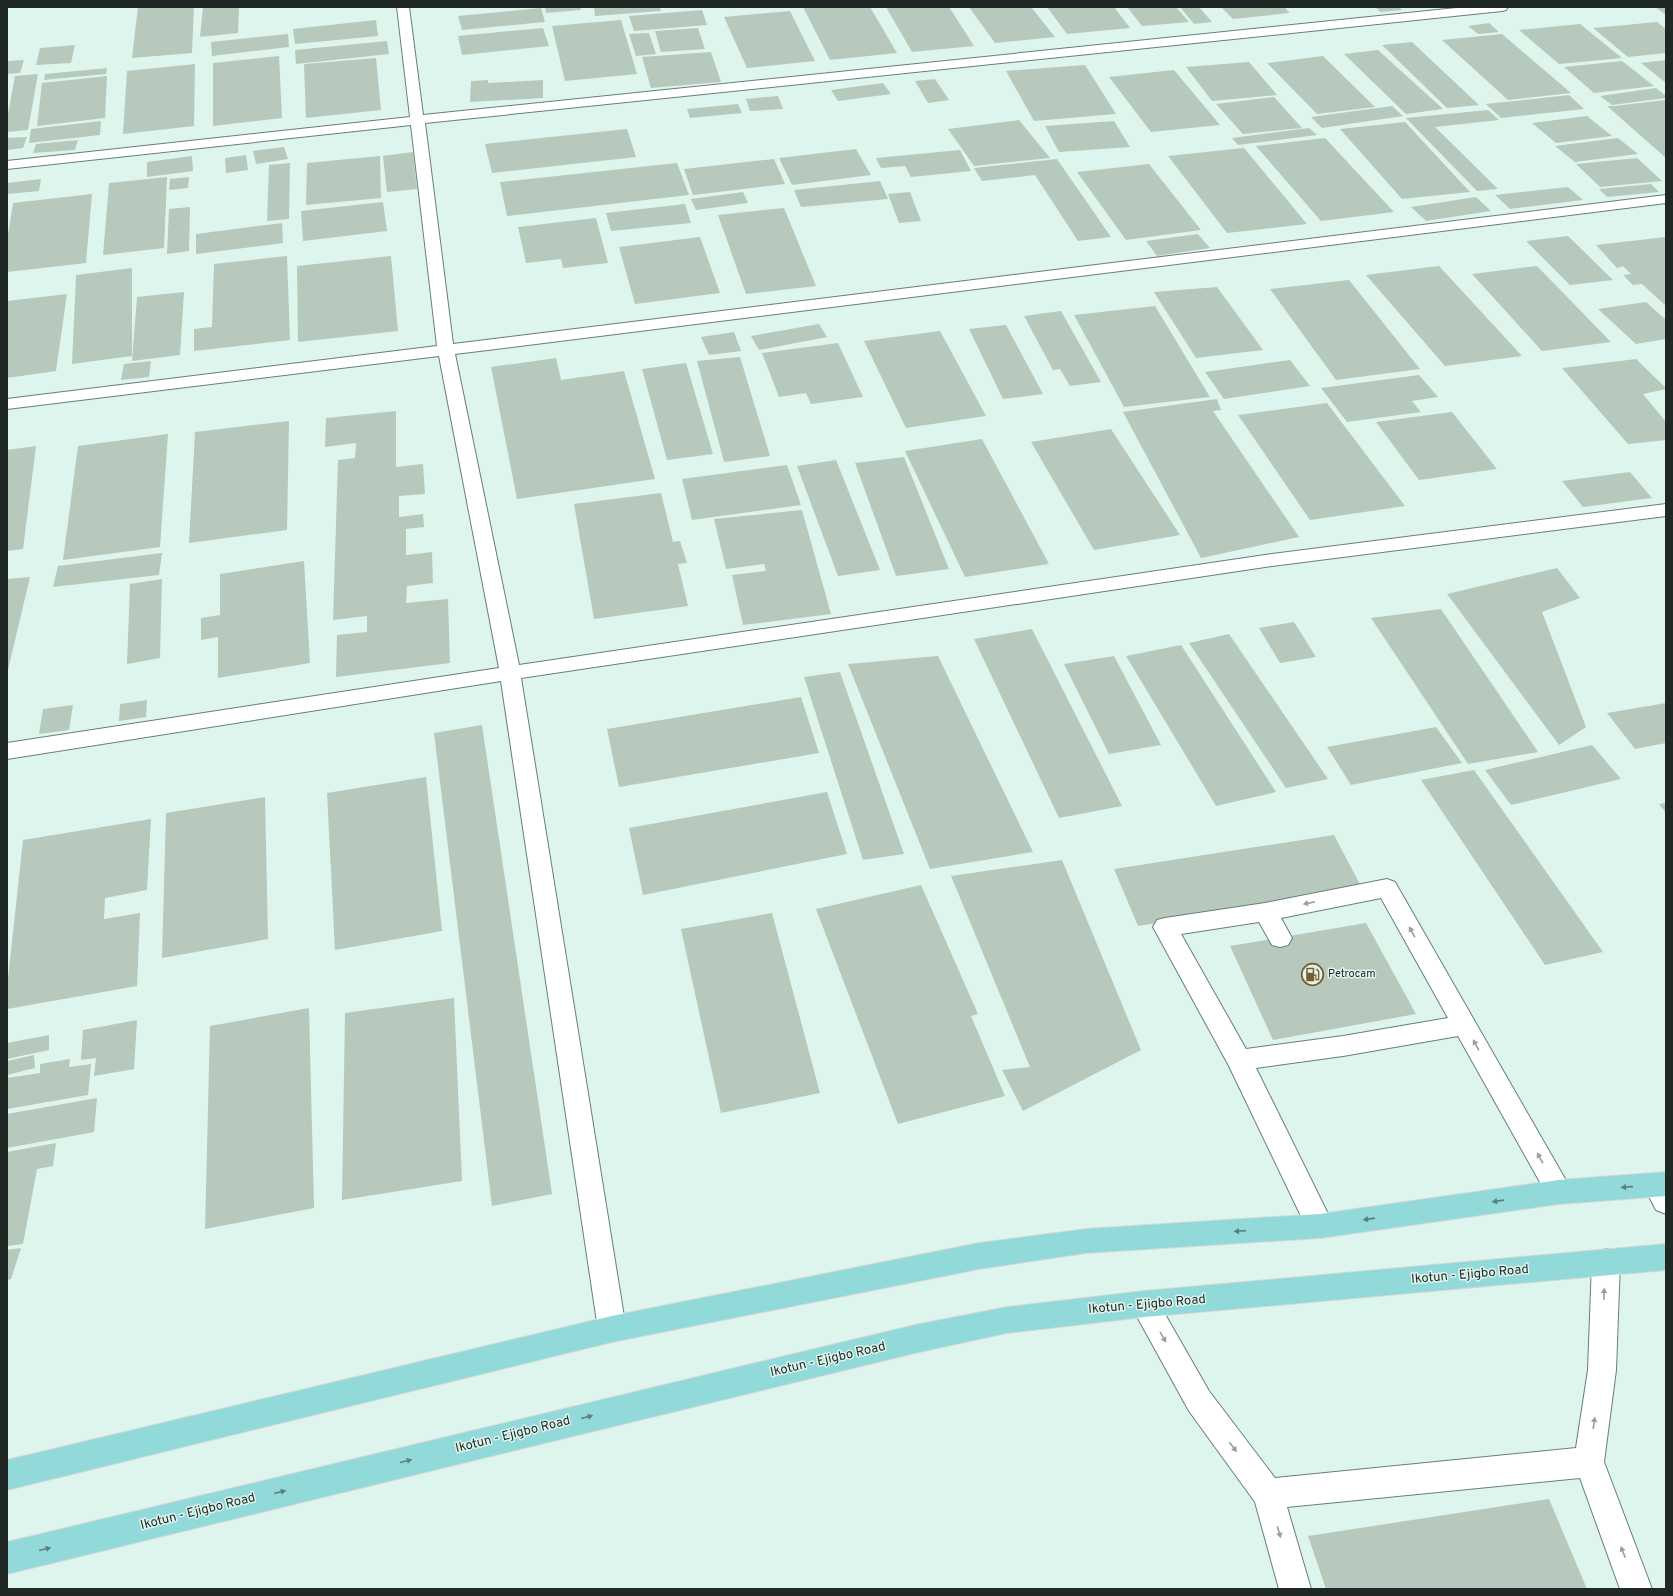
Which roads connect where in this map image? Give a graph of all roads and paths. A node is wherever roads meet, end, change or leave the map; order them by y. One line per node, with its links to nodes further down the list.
1 (403, 7): 3 (street)
2 (1502, 7): 3 (street)
3 (417, 120): 4 (street); 6 (street)
4 (7, 165)
5 (1666, 199): 6 (street)
6 (446, 350): 7 (street); 9 (street)
7 (7, 404)
8 (1666, 510): 9 (street)
9 (510, 673): 10 (street); 21 (street)
10 (7, 751)
11 (1265, 912): 12 (street); 13 (street, one-way to 11); 14 (street)
12 (1280, 938)
13 (1464, 1025): 14 (street); 16 (street, one-way to 13)
14 (1239, 1060): 17 (street)
15 (1663, 1190): 16 (main road, one-way to 16)
16 (1559, 1192): 17 (main road, one-way to 17)
17 (1320, 1226): 21 (main road, one-way to 21)
18 (1666, 1257): 19 (main road, Ikotun - Ejigbo Road)
19 (1606, 1262): 20 (main road, Ikotun - Ejigbo Road); 22 (street, one-way to 19)
20 (1144, 1304): 24 (street, one-way to 24); 25 (main road, Ikotun - Ejigbo Road, one-way to 20)
21 (612, 1329): 23 (main road)
22 (1589, 1462): 24 (street); 27 (street, one-way to 22)
23 (7, 1475)
24 (1268, 1494): 26 (street, one-way to 26)
25 (7, 1558)
26 (1295, 1589)
27 (1636, 1589)

